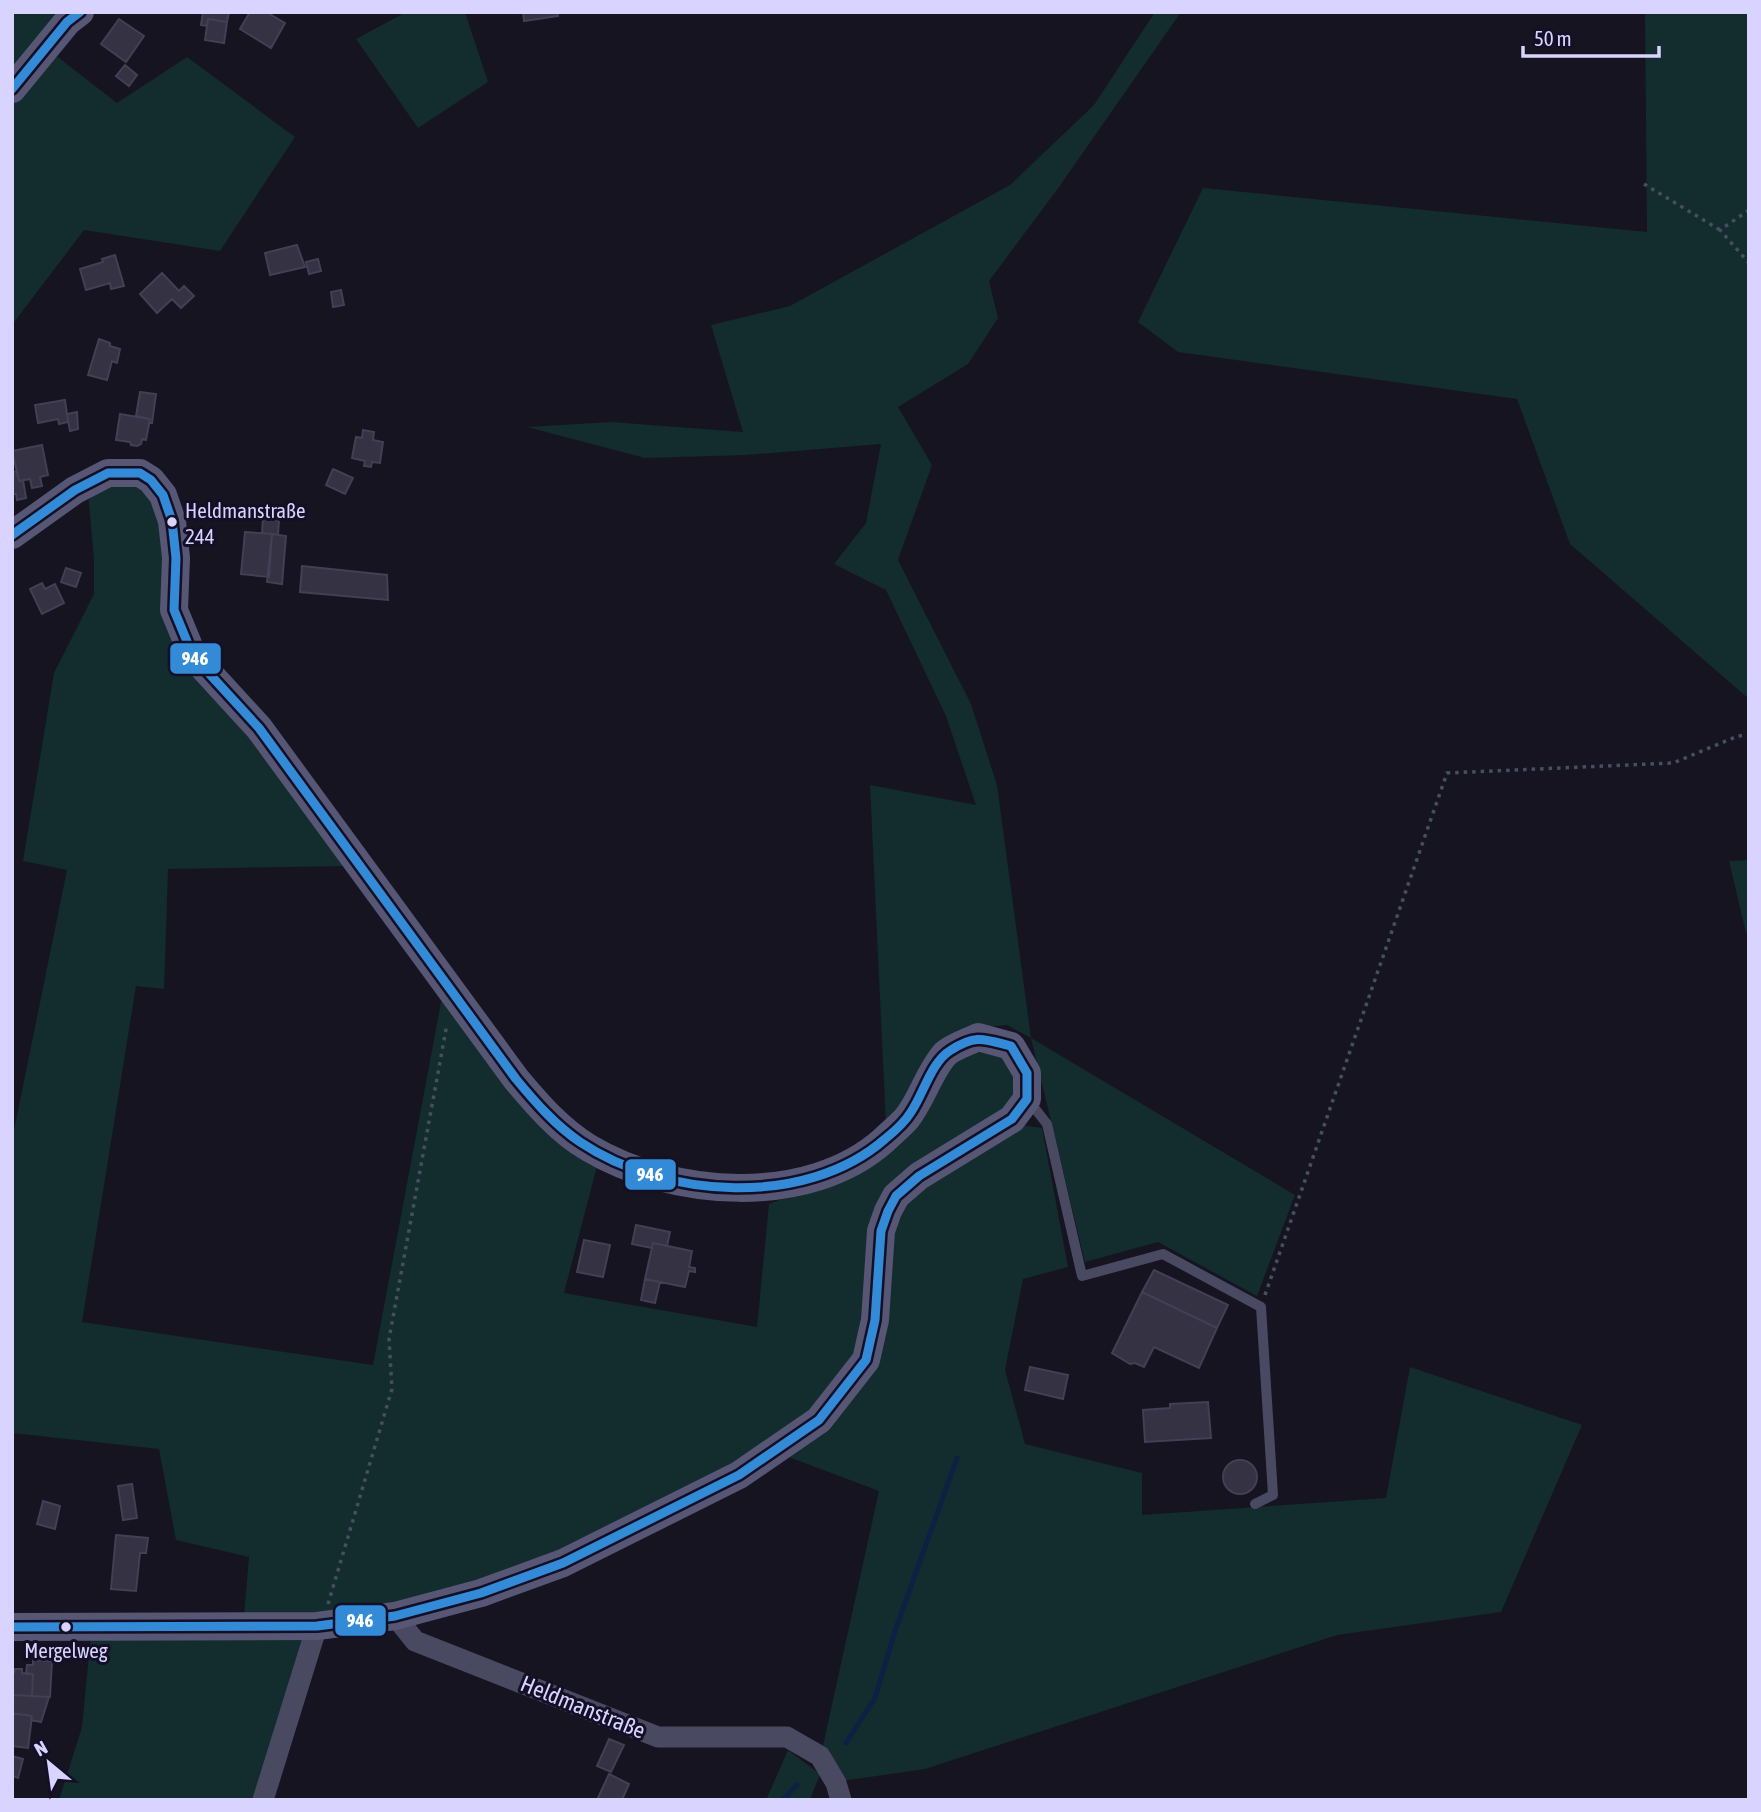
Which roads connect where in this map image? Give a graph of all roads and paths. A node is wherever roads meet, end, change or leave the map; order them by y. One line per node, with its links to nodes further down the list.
1 (80, 12): 2 (main road)
2 (12, 89)
3 (1644, 184): 5 (path)
4 (1749, 210): 5 (path)
5 (1720, 230): 6 (path)
6 (1749, 263)
7 (12, 534): 9 (main road)
8 (1749, 735): 11 (path)
9 (452, 993): 10 (main road); 13 (path)
10 (1027, 1099): 11 (lane); 14 (main road)
11 (1261, 1307): 12 (lane)
12 (1255, 1504)
13 (323, 1616): 14 (main road); 15 (main road); 16 (street)
14 (396, 1616): 17 (street, Heldmanstraße)
15 (12, 1627)
16 (263, 1800)
17 (841, 1800)

